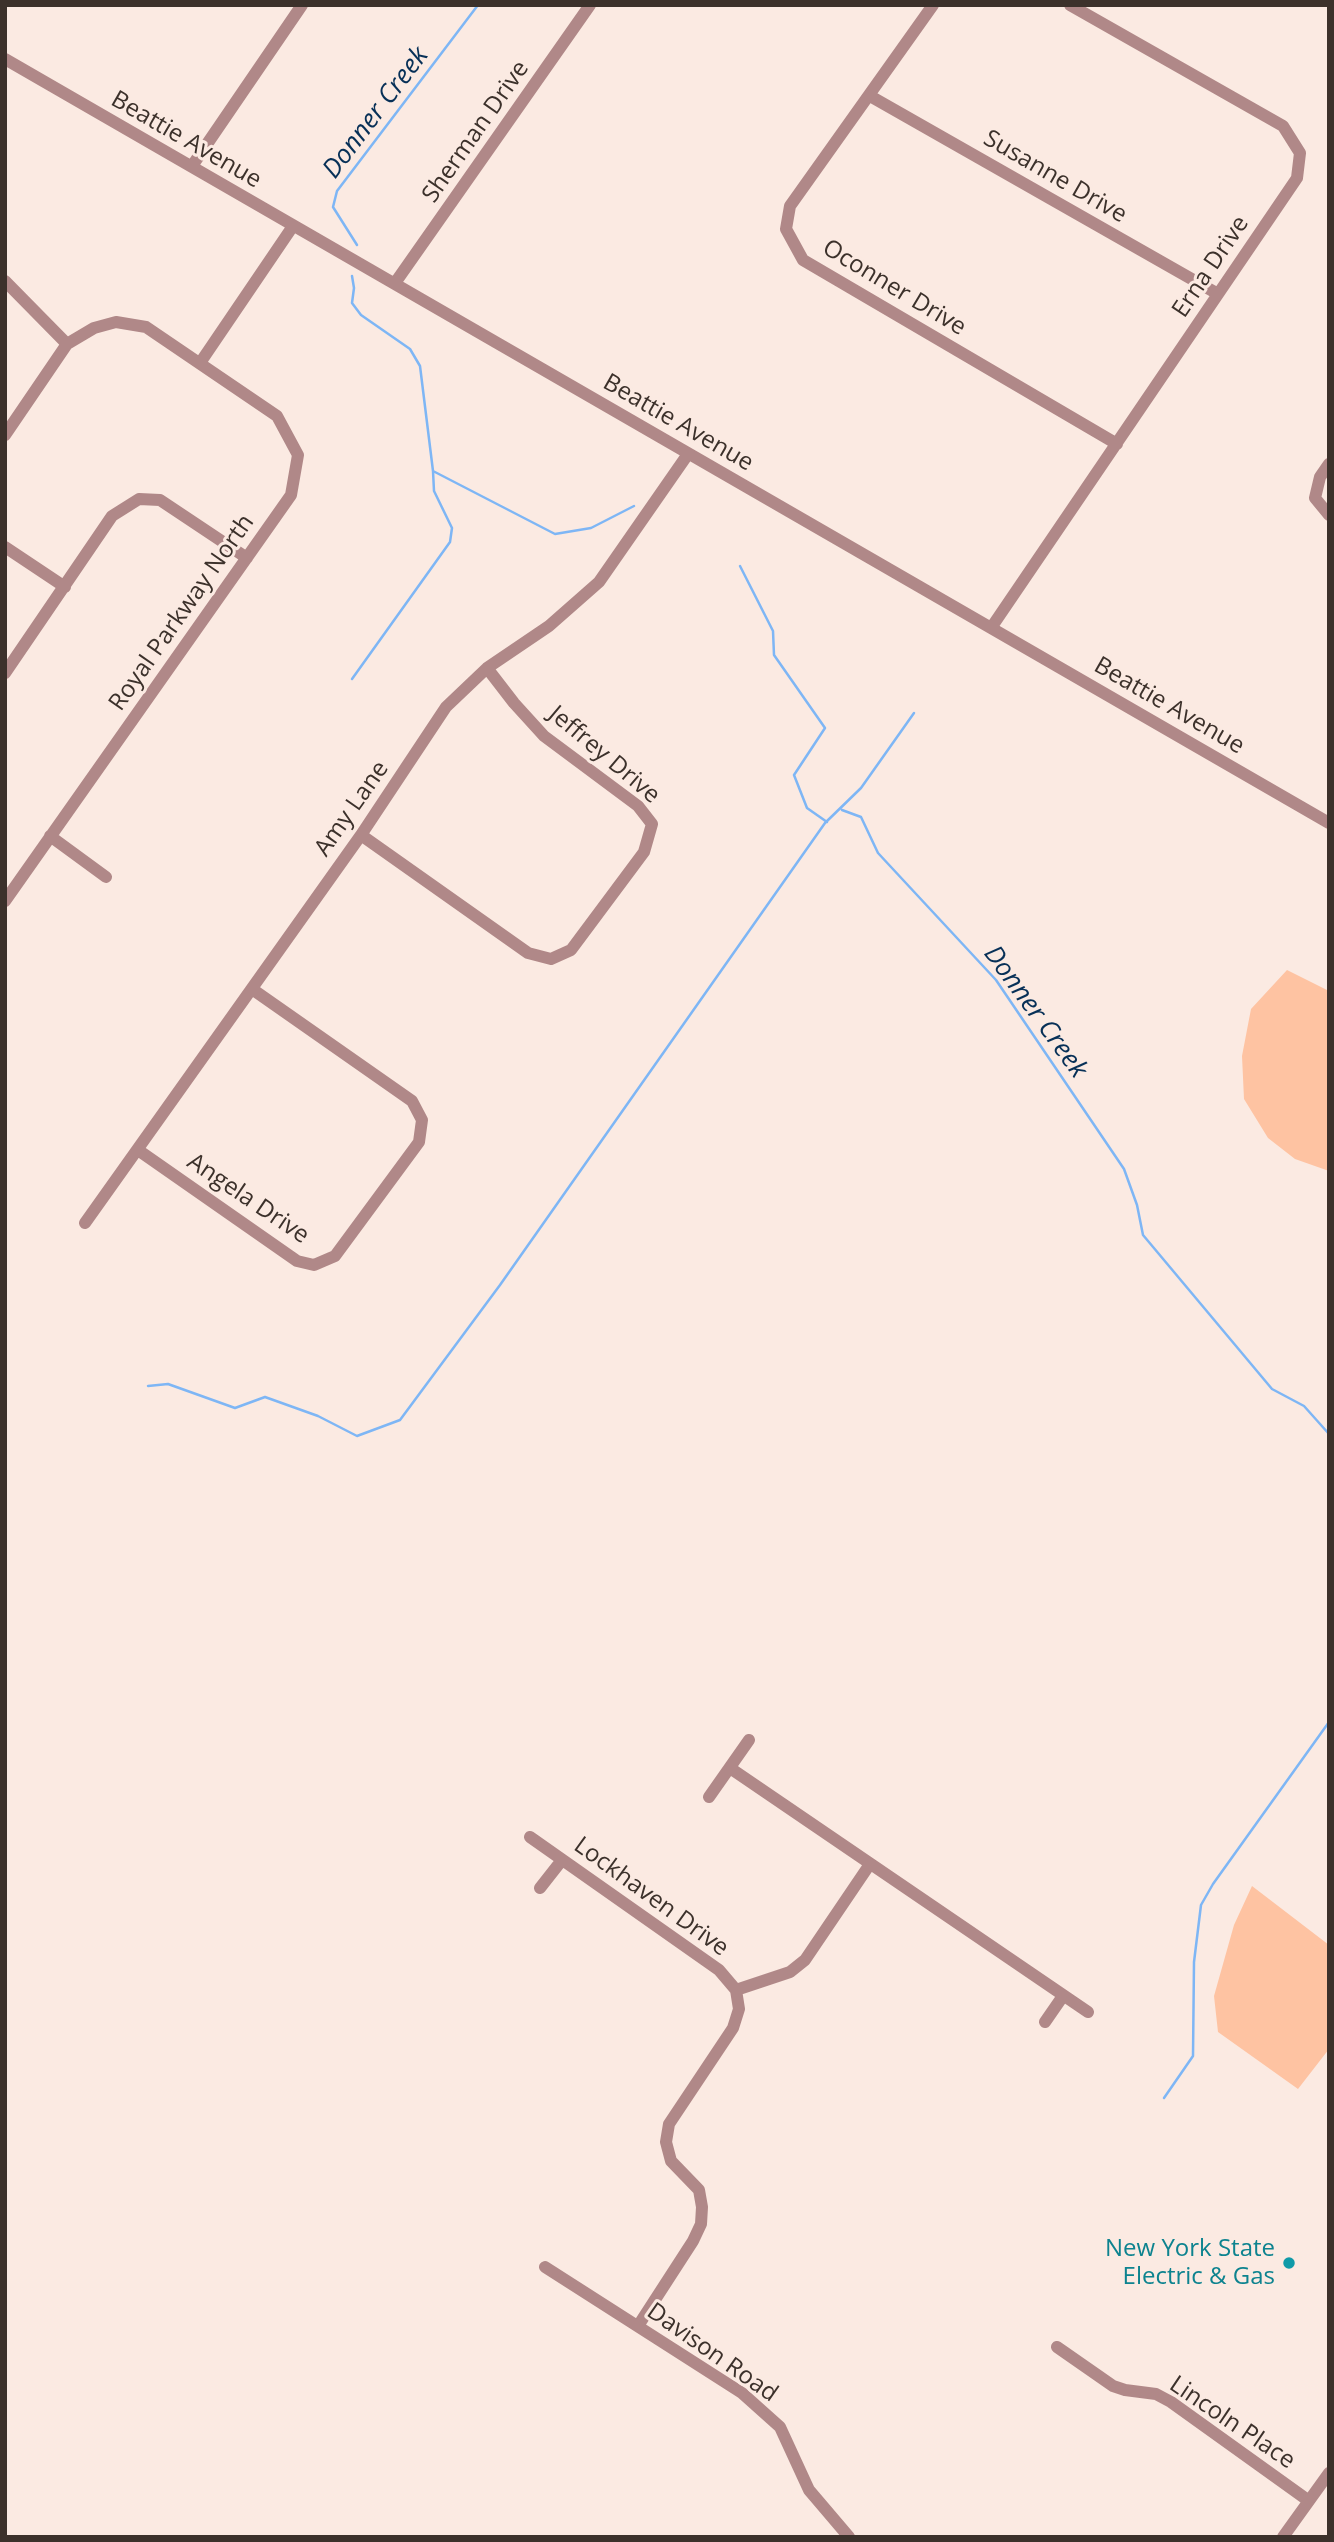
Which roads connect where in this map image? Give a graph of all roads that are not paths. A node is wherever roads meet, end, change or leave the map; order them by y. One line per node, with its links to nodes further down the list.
1 (302, 5): 7 (street)
2 (590, 5): 10 (street, Sherman Drive)
3 (933, 5): 6 (street, Oconner Drive)
4 (1070, 5): 11 (street, Erna Drive)
5 (5, 59): 7 (street, Beattie Avenue)
6 (870, 96): 11 (street, Susanne Drive); 15 (street, Oconner Drive)
7 (192, 166): 8 (street, Beattie Avenue)
8 (293, 226): 10 (street, Beattie Avenue); 13 (street)
9 (5, 281): 12 (street)
10 (396, 283): 16 (street, Beattie Avenue)
11 (1219, 294): 15 (street, Erna Drive)
12 (66, 344): 13 (street, Royal Parkway North); 14 (street)
13 (200, 363): 20 (street, Royal Parkway North)
14 (5, 435)
15 (1117, 444): 22 (street, Erna Drive)
16 (688, 454): 22 (street, Beattie Avenue); 23 (street, Amy Lane)
17 (1329, 464): 18 (street)
18 (1329, 515)
19 (5, 547): 21 (street)
20 (247, 558): 21 (street); 27 (street, Royal Parkway North)
21 (65, 587): 24 (street)
22 (991, 628): 25 (street, Beattie Avenue)
23 (488, 668): 26 (street, Amy Lane); 26 (street, Jeffrey Drive)
24 (5, 673)
25 (1329, 823)
26 (361, 835): 30 (street, Amy Lane)
27 (50, 836): 28 (street); 29 (street, Royal Parkway North)
28 (106, 877)
29 (5, 901)
30 (252, 989): 31 (street, Amy Lane); 31 (street, Angela Drive)
31 (138, 1150): 32 (street, Amy Lane)
32 (85, 1223)
33 (749, 1740): 34 (street)
34 (730, 1768): 35 (street); 38 (street)
35 (709, 1797)
36 (530, 1837): 37 (street, Lockhaven Drive)
37 (562, 1860): 39 (street); 40 (street, Lockhaven Drive)
38 (870, 1864): 40 (street); 41 (street)
39 (540, 1888)
40 (736, 1990): 45 (street, Lockhaven Drive)
41 (1063, 1996): 42 (street); 43 (street)
42 (1088, 2012)
43 (1045, 2022)
44 (545, 2267): 45 (street, Davison Road)
45 (638, 2326): 49 (street, Davison Road)
46 (1057, 2347): 48 (street, Lincoln Place)
47 (1329, 2473): 48 (street)
48 (1309, 2501): 50 (street)
49 (849, 2537)
50 (1283, 2537)

